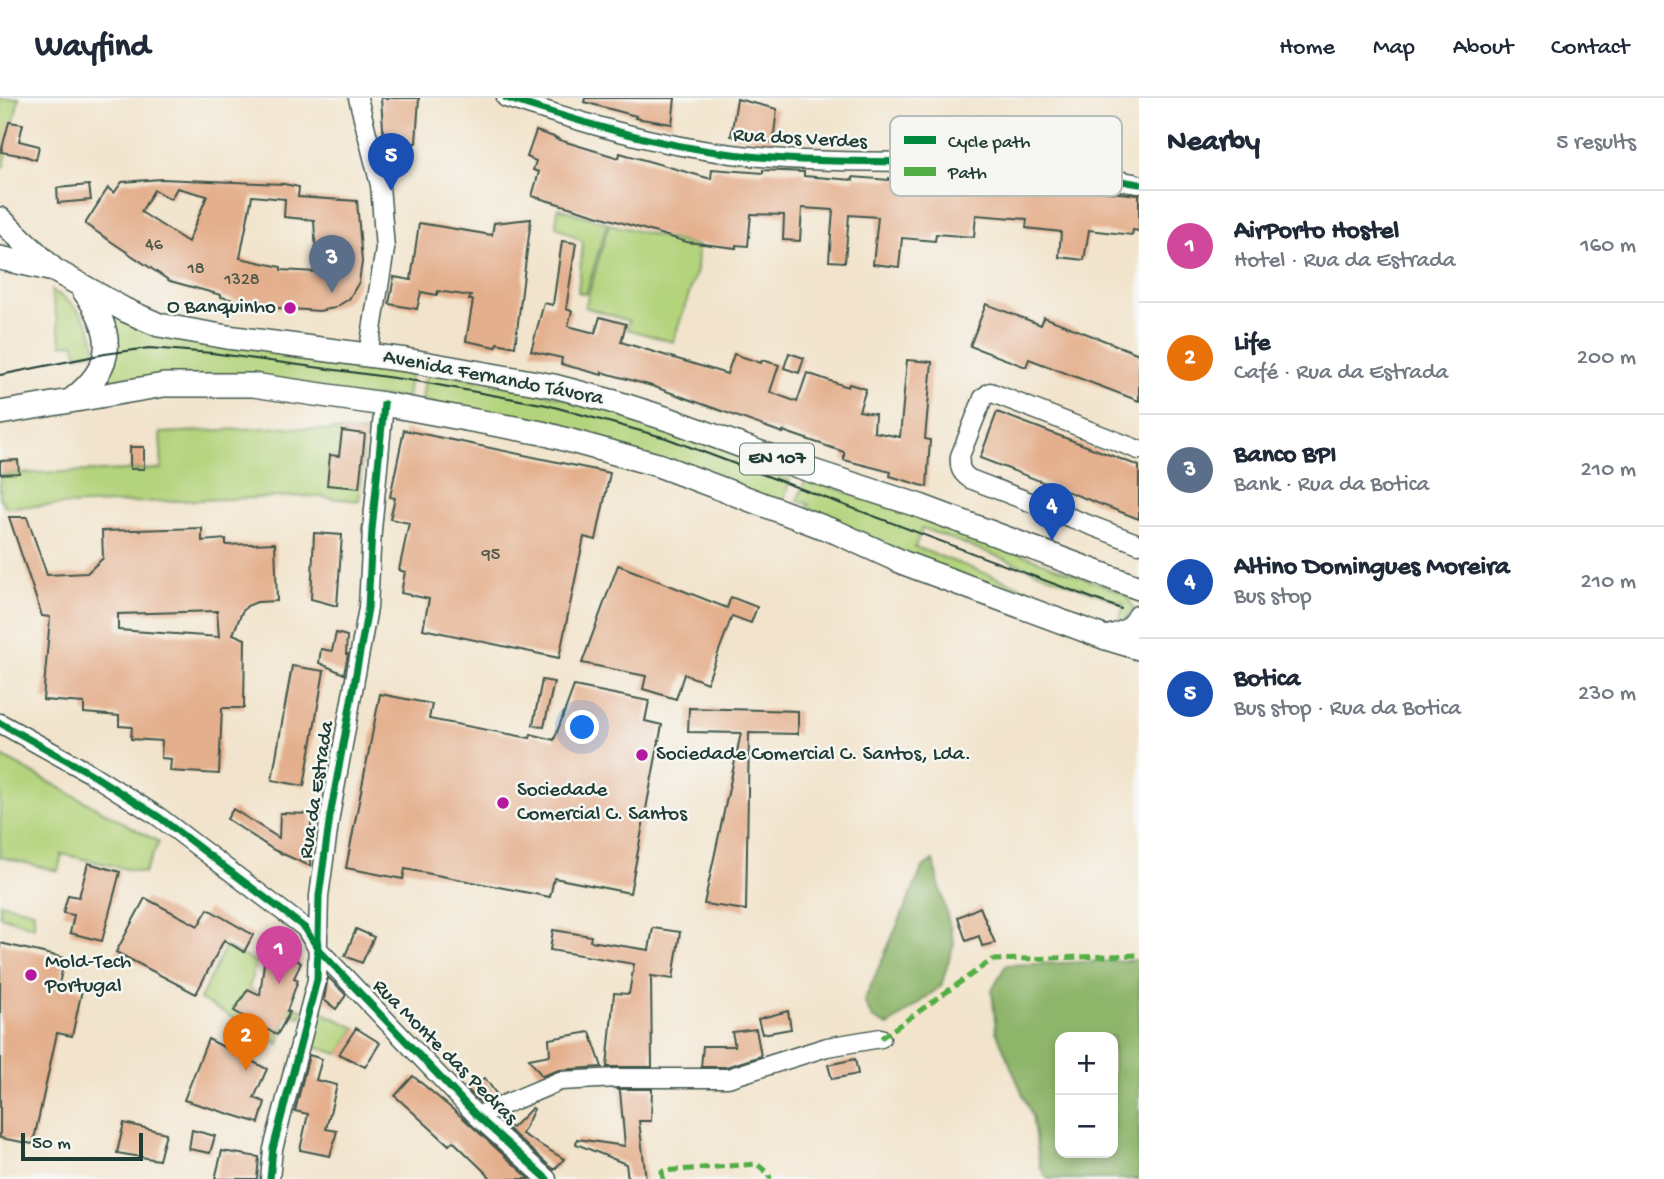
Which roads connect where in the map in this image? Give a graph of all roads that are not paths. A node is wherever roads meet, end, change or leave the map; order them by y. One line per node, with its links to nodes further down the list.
1 (358, 98): 8 (street)
2 (506, 98): 3 (street, Rua dos Verdes)
3 (890, 162)
4 (0, 219): 6 (main road)
5 (0, 258): 6 (main road, Avenida Fernando Távora)
6 (54, 270): 7 (main road, Avenida Fernando Távora)
7 (82, 287): 8 (main road, Avenida Fernando Távora); 9 (main road)
8 (368, 355): 14 (main road, Avenida Fernando Távora / EN 107)
9 (73, 399): 10 (main road, Avenida Fernando Távora / EN 107); 11 (main road, Avenida Fernando Távora / EN 107)
10 (384, 404): 16 (main road, Avenida Fernando Távora / EN 107); 19 (street, Rua da Estrada)
11 (0, 413)
12 (1139, 450): 13 (street)
13 (1139, 544)
14 (1139, 588)
15 (1139, 617): 16 (main road)
16 (1106, 638): 17 (main road, Avenida Fernando Távora / EN 107)
17 (1139, 648)
18 (0, 723): 19 (street, Rua Monte das Pedras)
19 (318, 950): 21 (street, Rua Monte das Pedras); 22 (street, Rua da Estrada)
20 (881, 1038): 21 (street)
21 (477, 1115): 23 (street, Rua Monte das Pedras)
22 (271, 1173)
23 (547, 1179)

